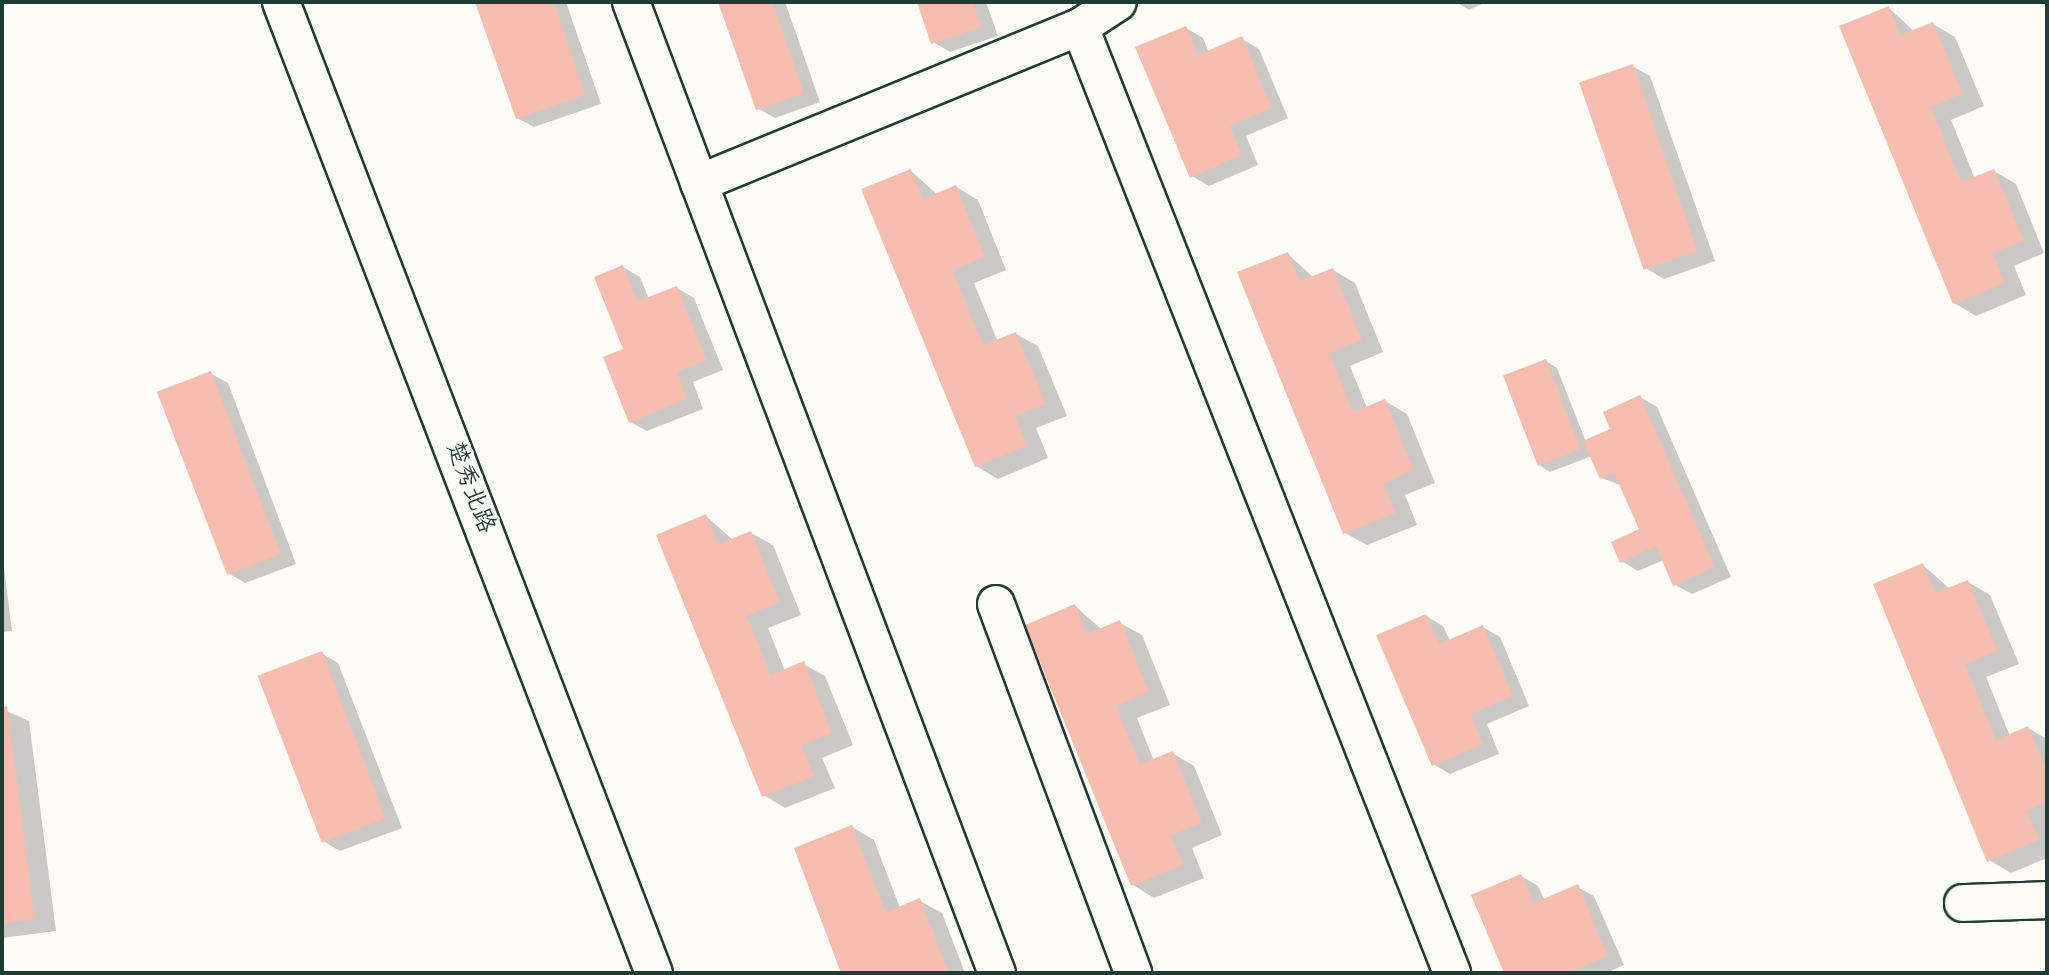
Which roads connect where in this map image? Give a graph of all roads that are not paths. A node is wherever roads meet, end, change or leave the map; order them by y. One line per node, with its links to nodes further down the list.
1 (281, 2): 9 (street, 楚秀北路)
2 (631, 2): 5 (street)
3 (1118, 2): 4 (street)
4 (1080, 27): 5 (street); 12 (street)
5 (699, 183): 10 (street)
6 (996, 604): 11 (street)
7 (2047, 900): 8 (street)
8 (1963, 903)
9 (654, 973)
10 (997, 973)
11 (1133, 973)
12 (1452, 973)

